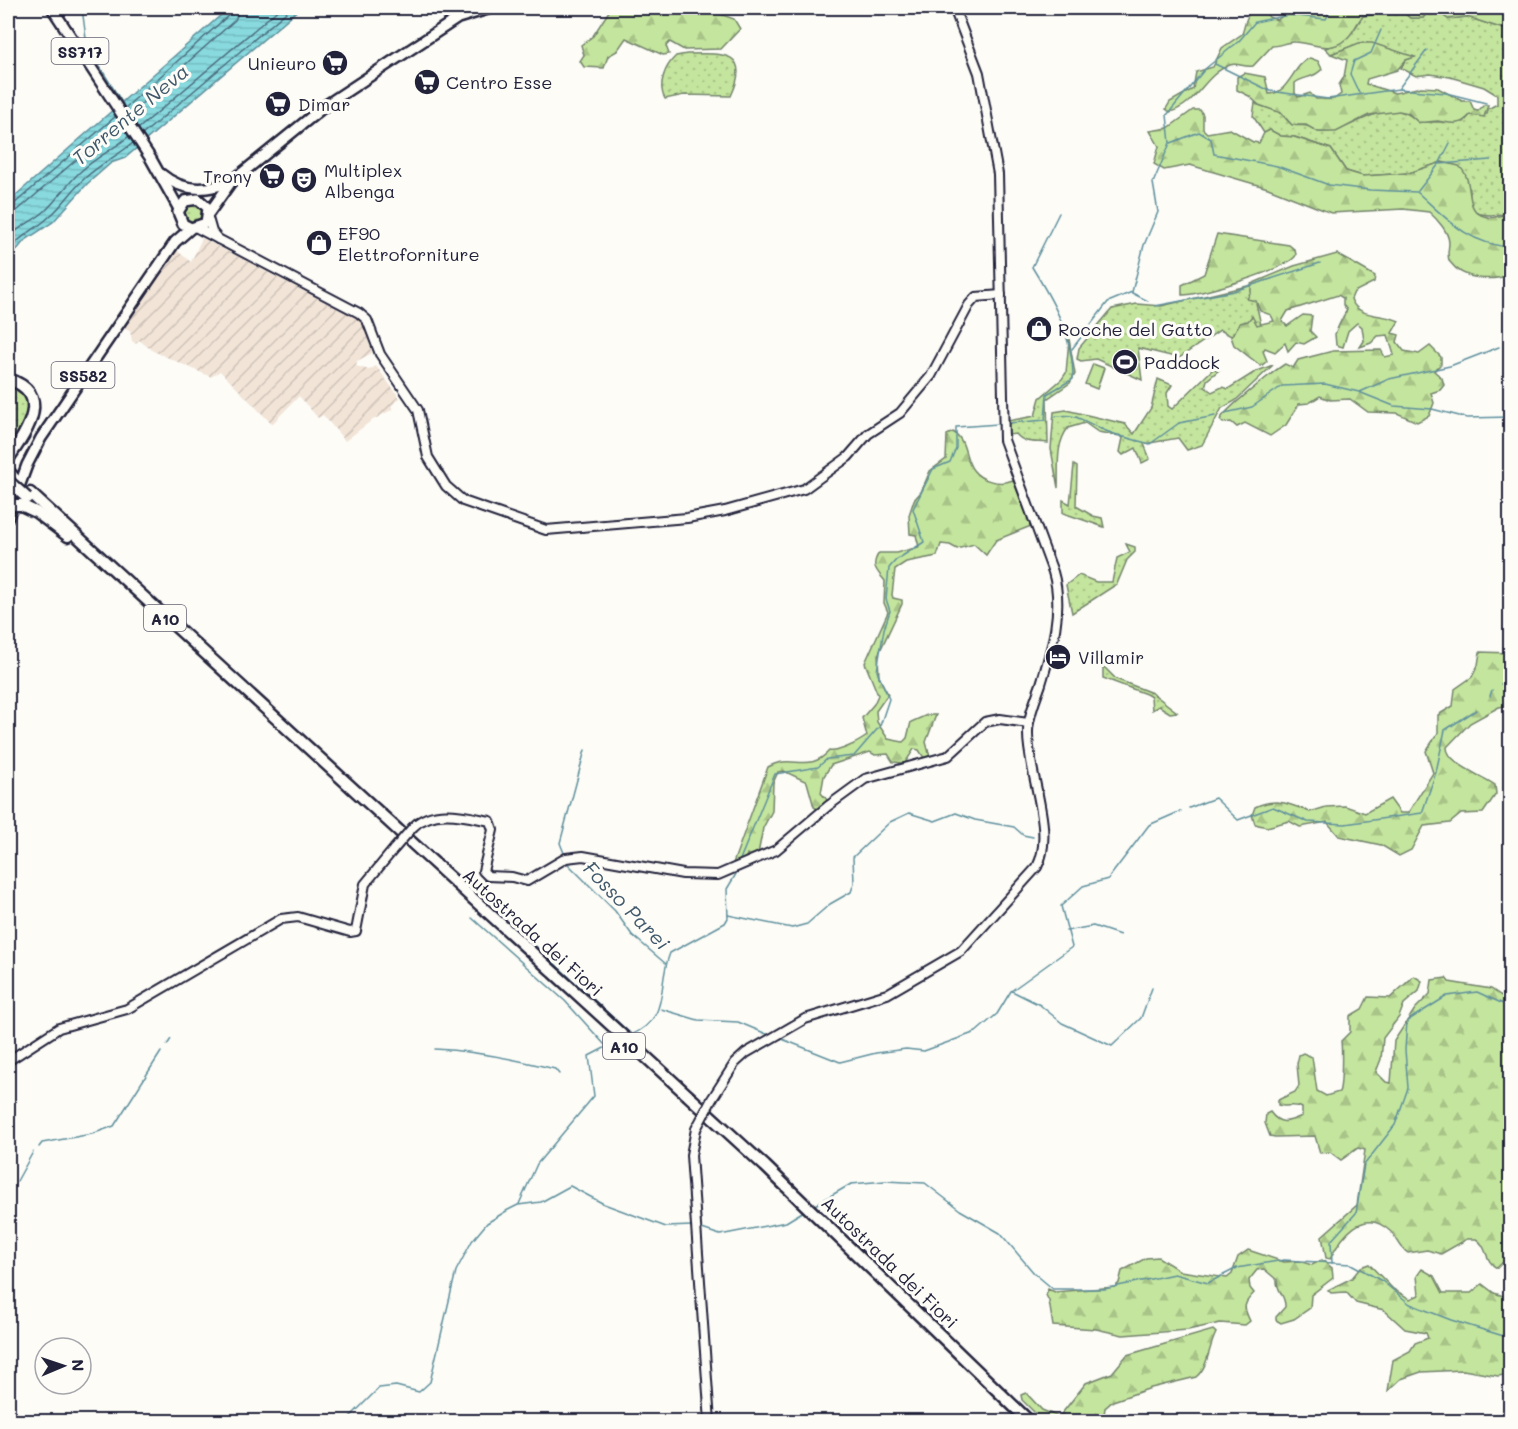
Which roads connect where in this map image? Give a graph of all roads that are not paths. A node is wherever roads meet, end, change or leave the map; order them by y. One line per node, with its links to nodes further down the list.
1 (52, 8): 4 (main road, SS717)
2 (491, 8): 5 (main road)
3 (954, 8): 13 (street)
4 (162, 175): 5 (main road); 6 (main road, SS717); 7 (main road, SS717)
5 (228, 185): 6 (main road); 8 (main road)
6 (195, 199): 7 (main road); 8 (main road)
7 (179, 209): 9 (main road)
8 (208, 215): 10 (main road); 12 (street)
9 (180, 220): 10 (main road); 11 (main road, SS582)
10 (194, 228): 11 (main road, SS582); 12 (street)
11 (175, 242): 19 (main road, SS582)
12 (220, 243): 13 (street)
13 (1001, 294): 20 (street)
14 (8, 379): 15 (highway)
15 (8, 459)
16 (9, 476): 17 (highway, Autostrada dei Fiori / A10, bridge)
17 (26, 499): 18 (highway, bridge); 23 (highway, Autostrada dei Fiori / A10); 24 (highway, Autostrada dei Fiori / A10)
18 (8, 505)
19 (8, 517)
20 (1028, 723): 21 (street, bridge); 22 (street, bridge)
21 (8, 1061)
22 (710, 1422)
23 (1021, 1422)
24 (1030, 1422)

